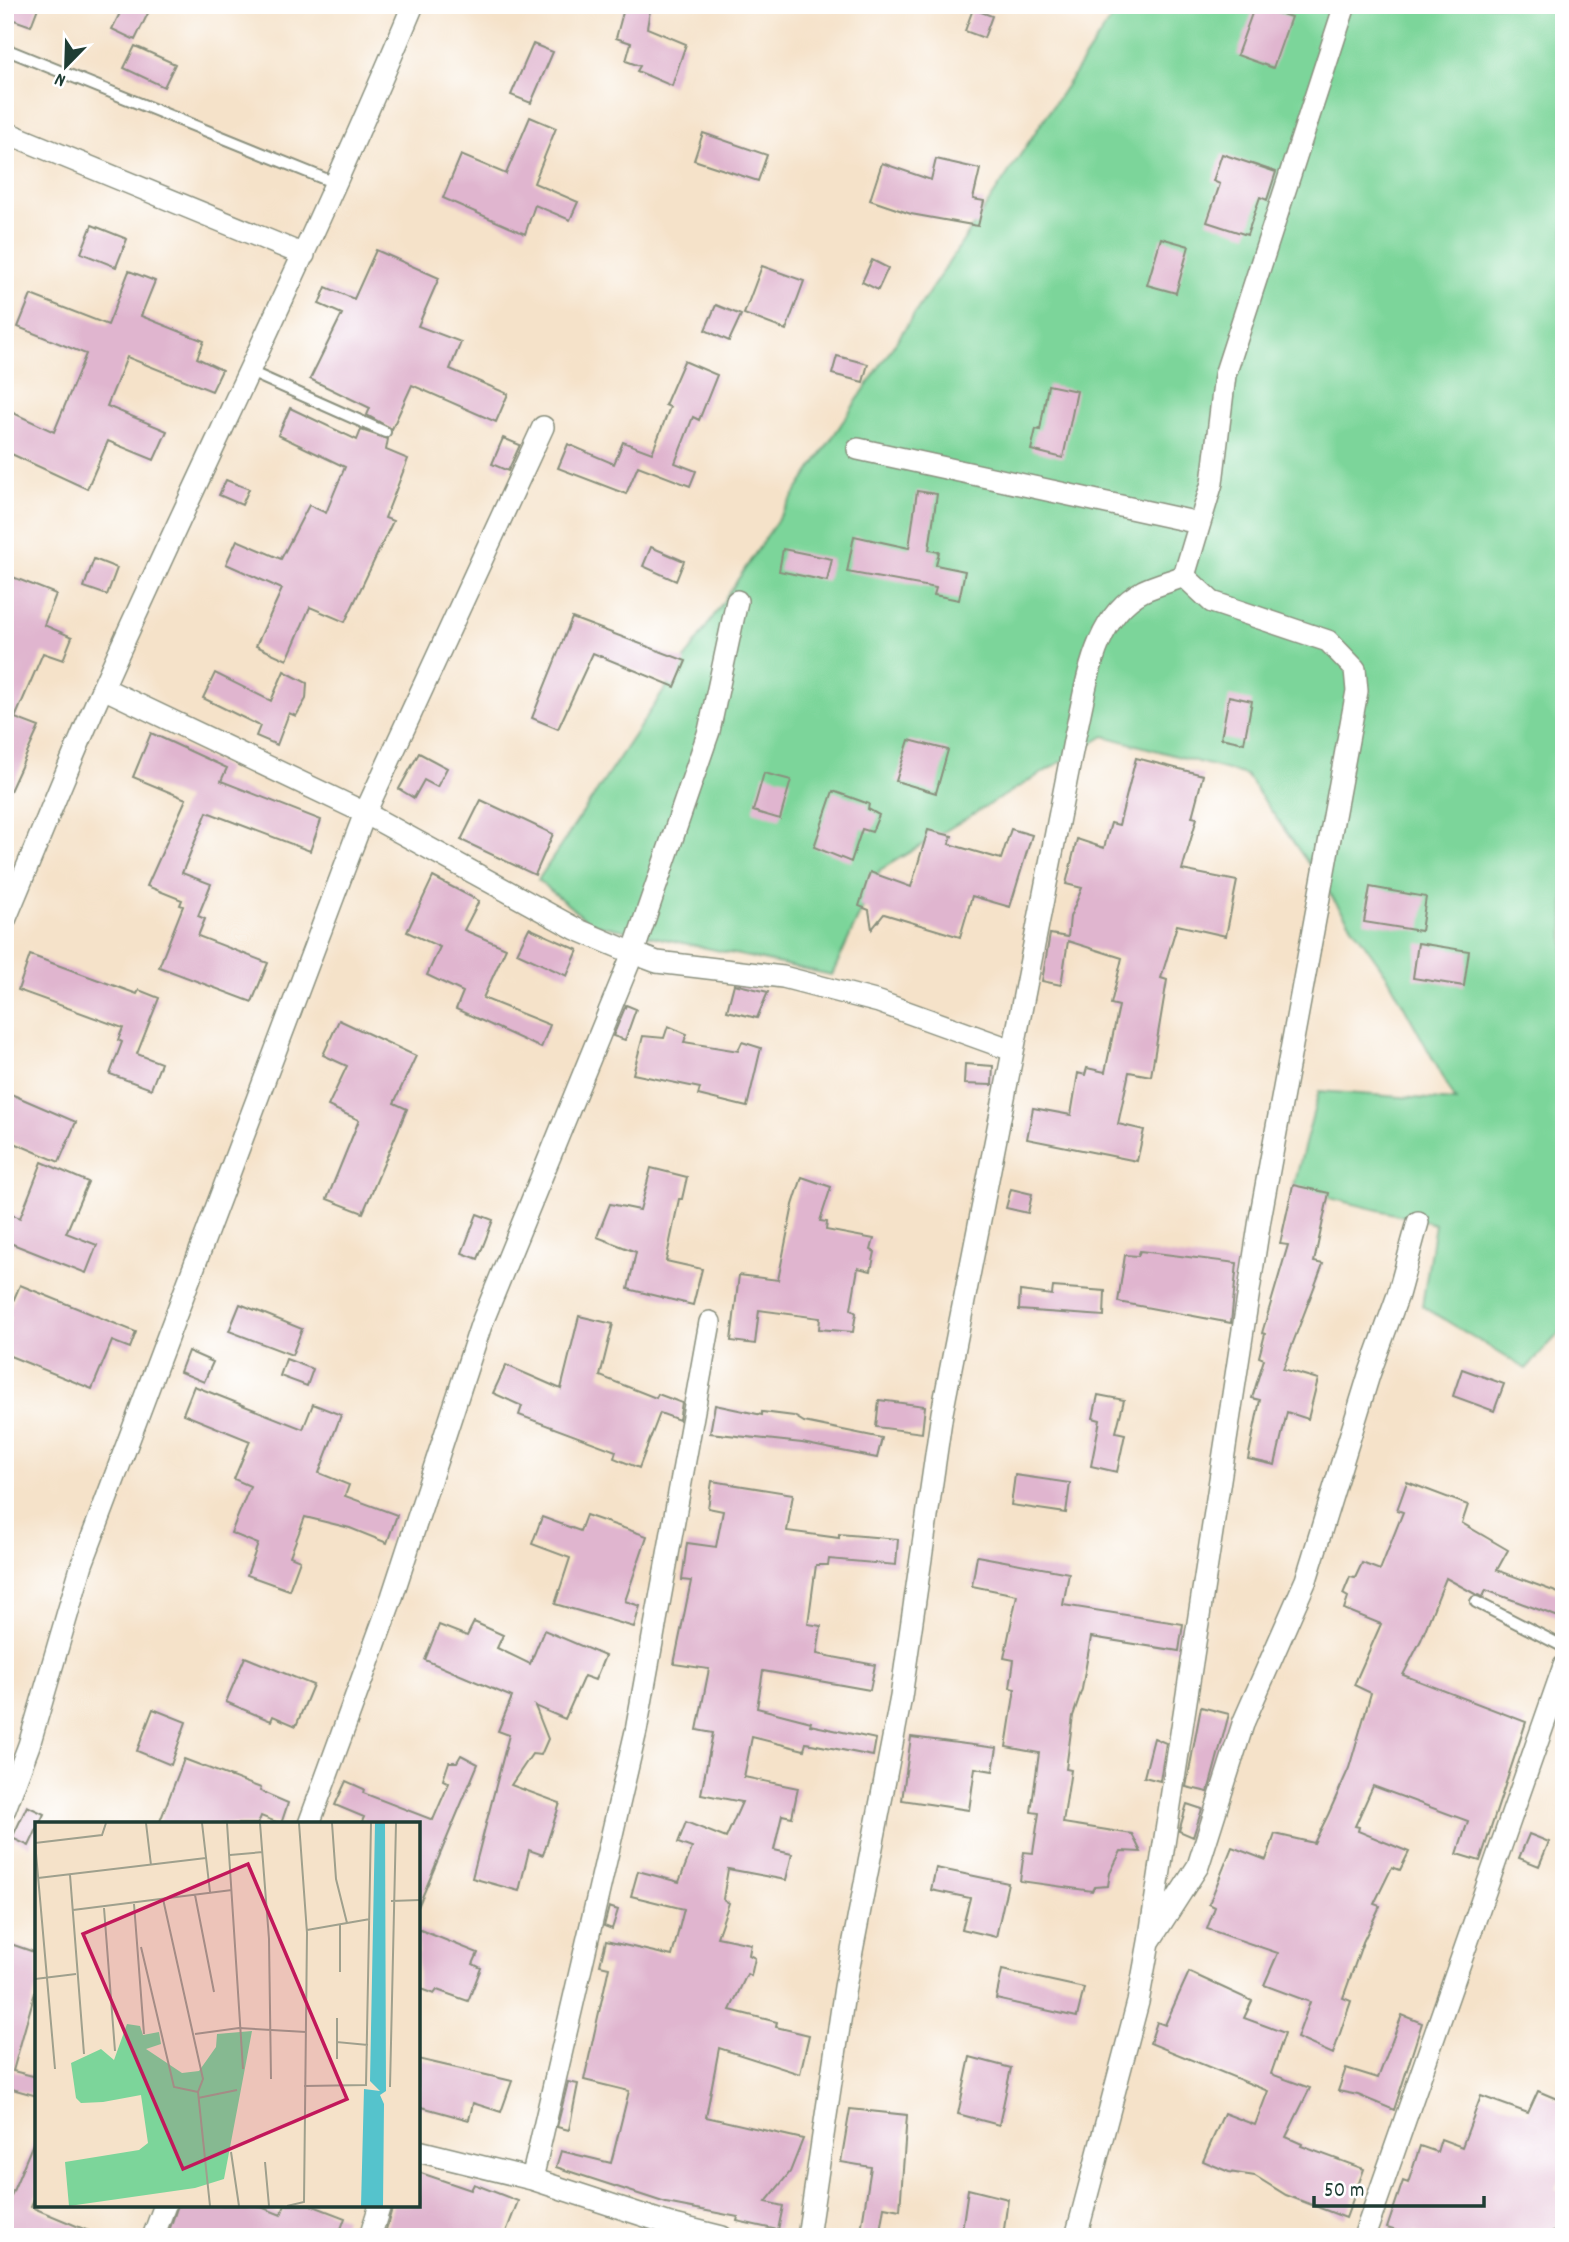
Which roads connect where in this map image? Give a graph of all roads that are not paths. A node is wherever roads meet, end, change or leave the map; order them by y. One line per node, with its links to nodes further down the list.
1 (413, 5): 5 (street)
2 (1345, 5): 11 (street)
3 (5, 49): 5 (lane)
4 (5, 132): 6 (street)
5 (335, 183): 6 (street)
6 (304, 256): 7 (street)
7 (248, 371): 9 (lane); 14 (street)
8 (543, 428): 15 (street)
9 (385, 432)
10 (858, 449): 11 (street)
11 (1199, 523): 12 (street)
12 (1184, 576): 18 (street); 26 (street)
13 (737, 601): 17 (street)
14 (103, 688): 15 (street); 16 (street)
15 (365, 813): 17 (street); 24 (street)
16 (5, 920)
17 (633, 953): 18 (street); 25 (street)
18 (1012, 1050): 34 (street)
19 (1418, 1222): 26 (street)
20 (710, 1322): 28 (street)
21 (1476, 1602): 22 (lane)
22 (1564, 1647)
23 (1564, 1666): 36 (street)
24 (5, 1809)
25 (310, 1822)
26 (1149, 1942): 35 (street)
27 (420, 2151): 28 (street)
28 (531, 2179): 33 (street)
29 (164, 2207): 31 (street)
30 (379, 2207): 32 (street)
31 (153, 2237)
32 (370, 2237)
33 (722, 2237)
34 (808, 2237)
35 (1076, 2237)
36 (1364, 2237)

